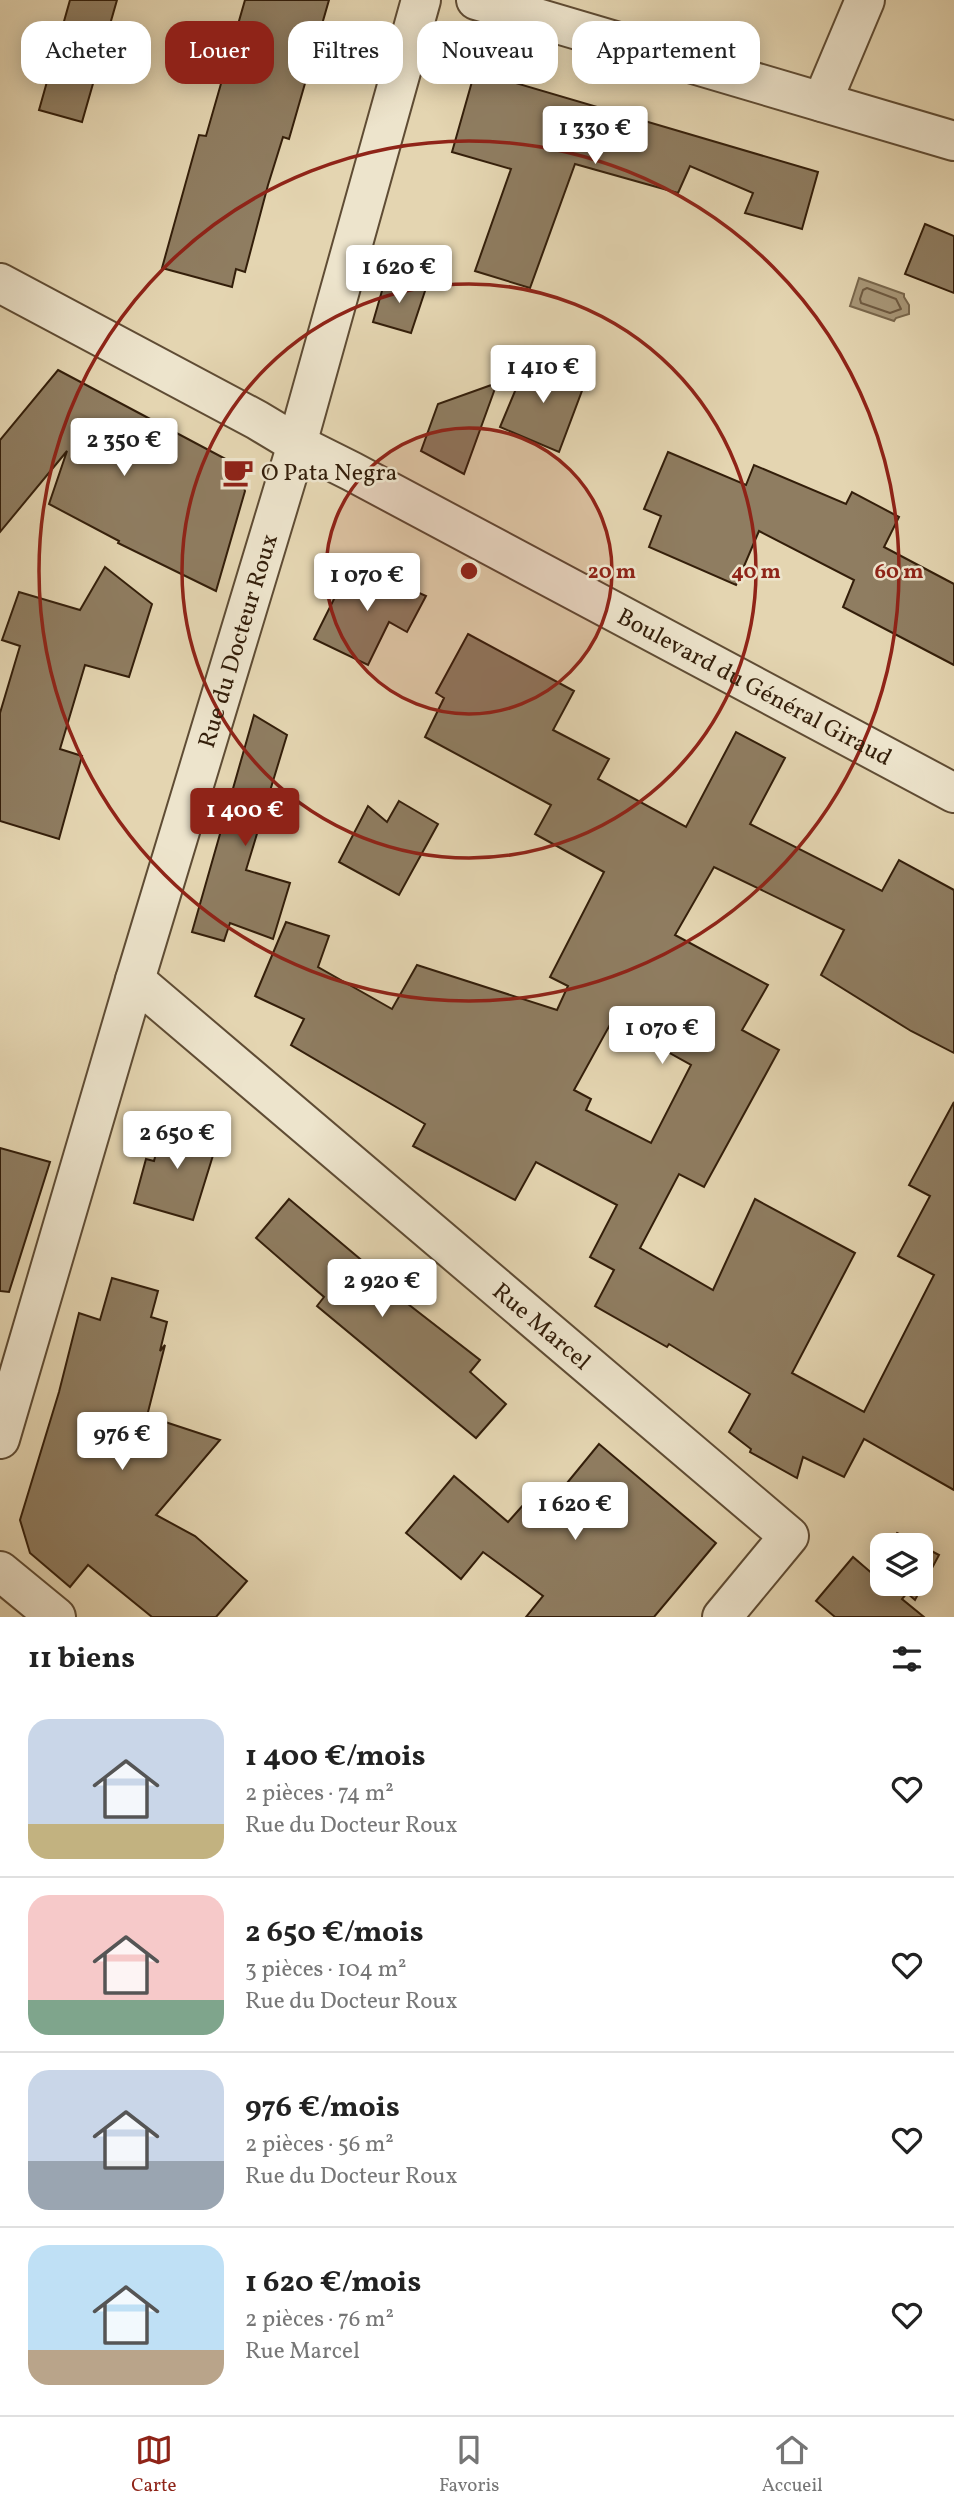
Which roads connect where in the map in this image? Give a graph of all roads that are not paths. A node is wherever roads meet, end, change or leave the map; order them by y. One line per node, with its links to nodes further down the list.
1 (421, 0): 7 (street, Rue du Docteur Roux)
2 (476, 0): 4 (street)
3 (865, 0): 4 (street)
4 (822, 102): 5 (street)
5 (954, 141)
6 (0, 283): 7 (street, Boulevard du Général Giraud)
7 (297, 444): 8 (street, Boulevard du Général Giraud); 9 (street, Rue du Docteur Roux)
8 (954, 793)
9 (135, 980): 10 (street, Rue du Docteur Roux); 13 (street, Rue Marcel)
10 (0, 1440)
11 (0, 1571): 12 (street)
12 (56, 1617)
13 (722, 1617)

